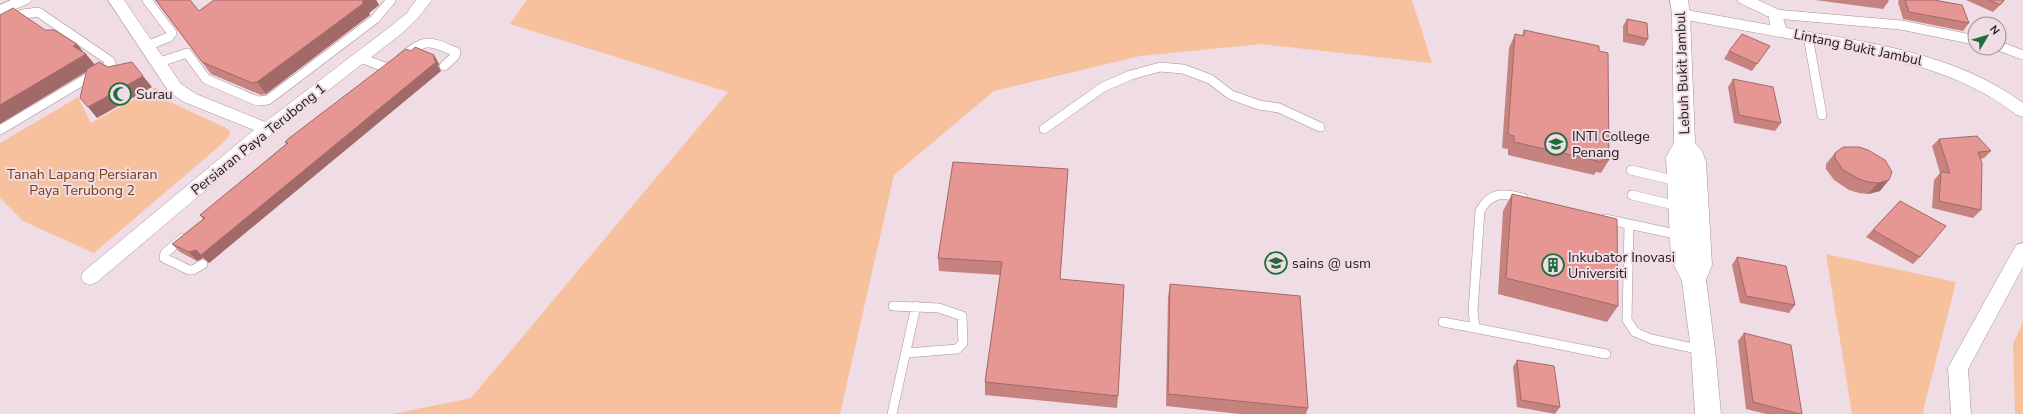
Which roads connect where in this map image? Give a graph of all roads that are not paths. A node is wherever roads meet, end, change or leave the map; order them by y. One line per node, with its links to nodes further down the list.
1 (24, 0): 8 (street)
2 (116, 0): 14 (street)
3 (147, 0): 14 (lane)
4 (391, 0): 18 (lane)
5 (424, 0): 17 (street, Persiaran Paya Terubong 1)
6 (1745, 0): 9 (street)
7 (1680, 7): 11 (street, Lintang Bukit Jambul); 26 (main road, Lebuh Bukit Jambul)
8 (0, 11)
9 (1776, 14): 11 (street); 13 (lane)
10 (0, 26): 25 (lane)
11 (1779, 31): 12 (street, Lintang Bukit Jambul)
12 (1808, 36): 20 (street, Lintang Bukit Jambul); 21 (lane)
13 (1967, 38)
14 (147, 46): 18 (street)
15 (2007, 49): 16 (lane)
16 (2023, 55)
17 (361, 58): 19 (lane); 23 (street, Persiaran Paya Terubong 1)
18 (158, 63): 23 (street)
19 (444, 66)
20 (2023, 111)
21 (1822, 115)
22 (1320, 127): 24 (lane)
23 (267, 129): 38 (street, Persiaran Paya Terubong 1)
24 (1044, 129)
25 (0, 130)
26 (1685, 146): 28 (main road, Lebuh Bukit Jambul); 39 (main road, Lebuh Bukit Jambul)
27 (1632, 170): 28 (lane)
28 (1677, 181): 31 (main road, Lebuh Bukit Jambul)
29 (1632, 196): 31 (lane)
30 (1533, 201): 43 (lane)
31 (1678, 206): 35 (main road, Lebuh Bukit Jambul)
32 (1595, 216): 33 (lane)
33 (1629, 225): 35 (lane); 44 (lane)
34 (189, 232): 37 (lane)
35 (1680, 235): 39 (main road, Lebuh Bukit Jambul)
36 (2023, 250): 49 (street)
37 (203, 264)
38 (90, 277)
39 (1694, 280): 44 (main road, Lebuh Bukit Jambul)
40 (893, 306): 41 (lane)
41 (916, 306): 45 (lane); 45 (lane)
42 (1443, 322): 43 (lane)
43 (1475, 328): 46 (lane)
44 (1703, 350): 48 (main road, Lebuh Bukit Jambul)
45 (907, 353): 47 (lane)
46 (1606, 354)
47 (892, 414)
48 (1708, 414)
49 (1961, 414)

